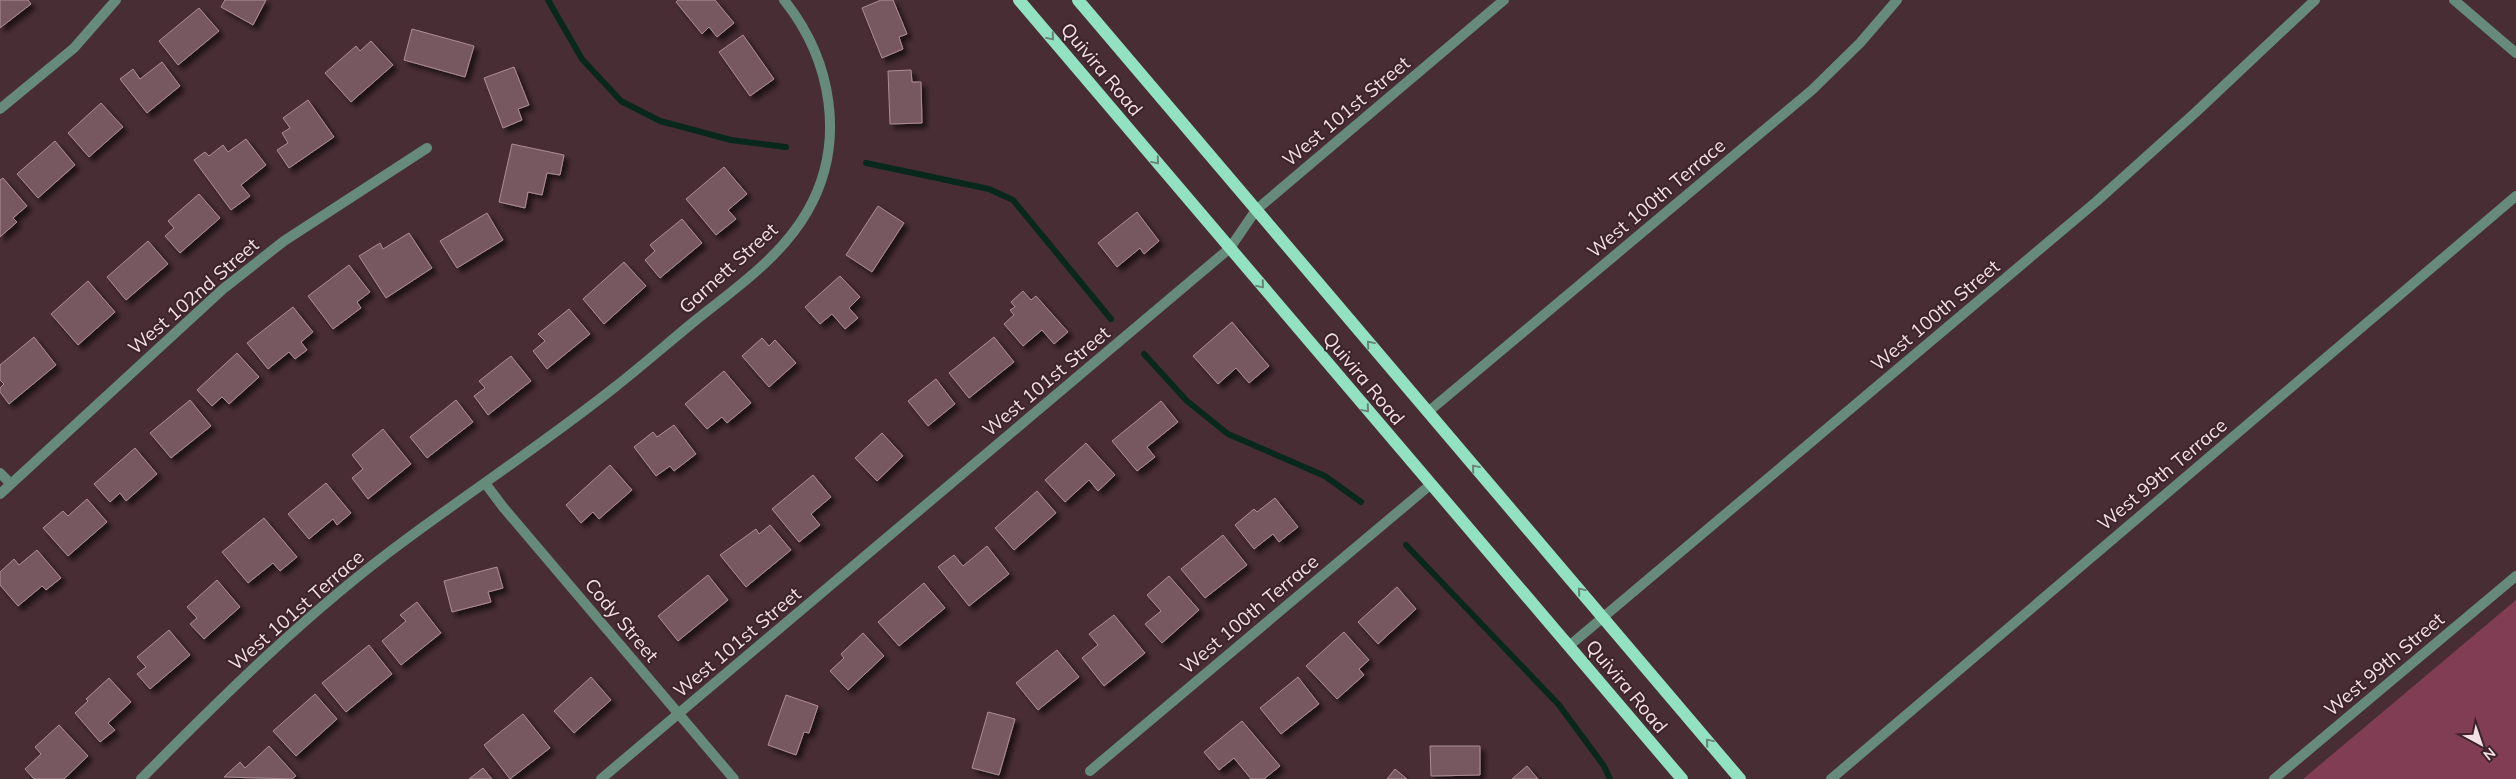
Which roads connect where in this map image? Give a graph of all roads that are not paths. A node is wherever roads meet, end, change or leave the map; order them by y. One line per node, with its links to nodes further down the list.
1 (116, 0): 10 (street)
2 (784, 0): 17 (street, Garnett Street)
3 (1019, 0): 14 (main road, Quivira Road, one-way to 14)
4 (1078, 0): 13 (main road, Quivira Road)
5 (1504, 0): 13 (street, West 101st Street)
6 (1897, 0): 15 (street, West 100th Terrace)
7 (2315, 0): 22 (street, West 100th Street)
8 (2454, 0): 9 (street)
9 (2516, 53)
10 (0, 110)
11 (427, 148): 18 (street, West 102nd Street)
12 (2516, 196): 31 (street, West 99th Terrace)
13 (1256, 210): 14 (street, West 101st Street); 15 (main road, Quivira Road, one-way to 13)
14 (1230, 248): 19 (main road, Quivira Road, one-way to 19); 24 (street, West 101st Street)
15 (1428, 412): 22 (main road, Quivira Road, one-way to 15)
16 (0, 472): 18 (street)
17 (485, 483): 24 (street, Cody Street); 26 (street, West 101st Terrace)
18 (11, 484): 20 (street, West 102nd Street)
19 (1430, 484): 23 (main road, Quivira Road); 25 (street, West 100th Terrace)
20 (0, 494)
21 (2516, 576): 32 (street, West 99th Street)
22 (1603, 618): 23 (street, West 100th Street); 30 (main road, Quivira Road, one-way to 22)
23 (1569, 646): 29 (main road, Quivira Road)
24 (678, 714): 27 (street, West 101st Street); 28 (street, Cody Street)
25 (1090, 771)
26 (141, 779)
27 (601, 779)
28 (734, 779)
29 (1682, 779)
30 (1740, 779)
31 (1831, 779)
32 (2274, 779)

